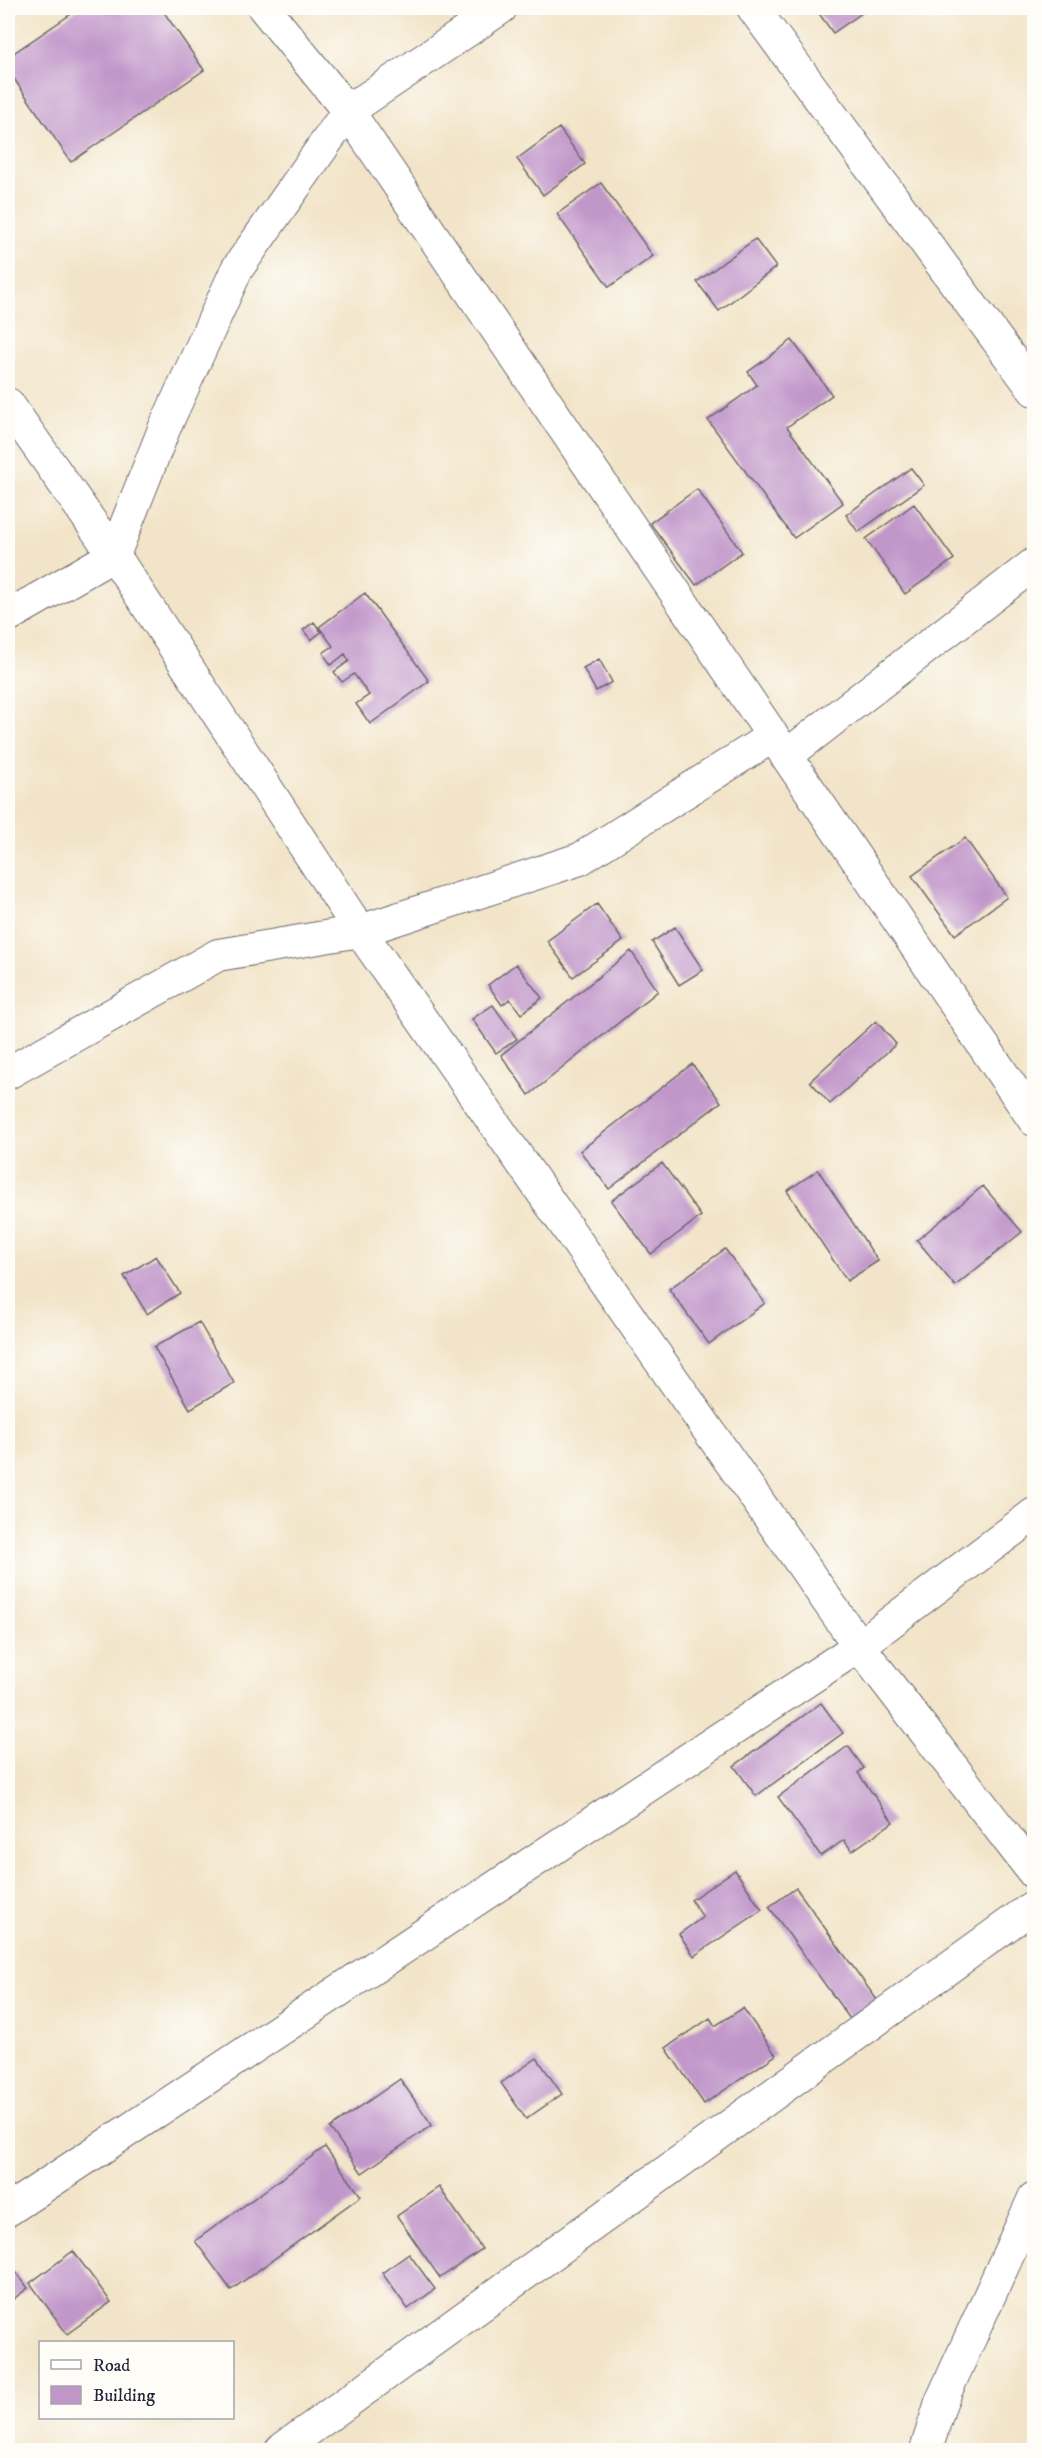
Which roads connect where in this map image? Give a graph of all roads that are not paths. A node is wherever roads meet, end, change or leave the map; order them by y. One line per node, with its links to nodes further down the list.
1 (264, 8): 4 (street)
2 (501, 8): 4 (street)
3 (753, 8): 5 (street)
4 (348, 111): 7 (street); 10 (street)
5 (1035, 390)
6 (8, 404): 7 (street)
7 (114, 555): 9 (street); 11 (street)
8 (1035, 564): 10 (street)
9 (8, 616)
10 (780, 746): 11 (street); 13 (street)
11 (360, 931): 12 (street); 15 (street)
12 (8, 1072)
13 (1035, 1120)
14 (1035, 1514): 15 (street)
15 (859, 1646): 16 (street); 19 (street)
16 (1035, 1873)
17 (1035, 1906): 20 (street)
18 (1035, 2198): 21 (street)
19 (8, 2211)
20 (280, 2451)
21 (926, 2451)

